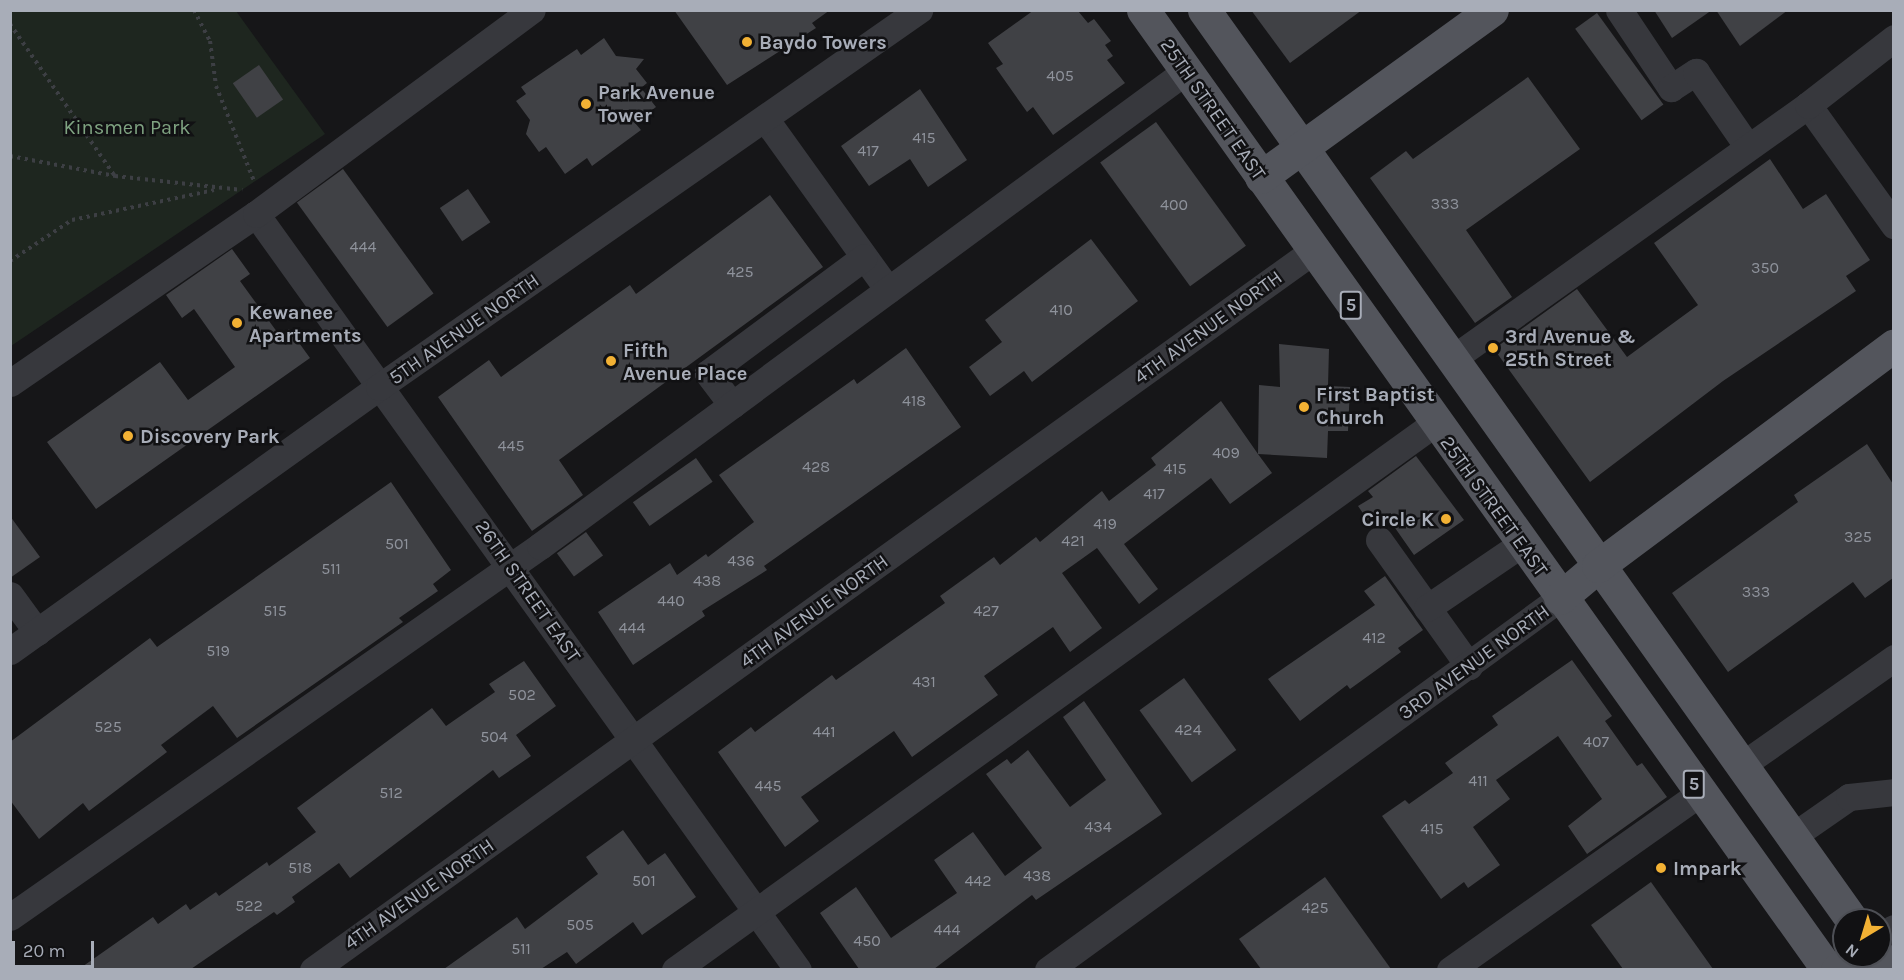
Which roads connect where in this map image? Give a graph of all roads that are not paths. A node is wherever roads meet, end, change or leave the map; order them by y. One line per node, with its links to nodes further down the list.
1 (919, 10): 10 (street, 5TH AVENUE NORTH)
2 (1143, 10): 8 (main road, 25TH STREET EAST / 5)
3 (1204, 10): 11 (main road)
4 (1492, 10): 11 (main road)
5 (1618, 10): 12 (street)
6 (521, 14): 14 (street)
7 (1893, 38): 9 (street)
8 (1186, 71): 13 (main road, 25TH STREET EAST / 5); 18 (street)
9 (1808, 105): 12 (street); 15 (street)
10 (766, 120): 17 (street); 22 (street, 5TH AVENUE NORTH)
11 (1302, 147): 13 (main road); 20 (main road)
12 (1748, 147): 20 (street)
13 (1261, 177): 16 (main road, 25TH STREET EAST / 5)
14 (257, 202): 21 (street); 22 (street, 26TH STREET EAST)
15 (1893, 225)
16 (1313, 251): 24 (main road, 25TH STREET EAST / 5); 36 (street, 4TH AVENUE NORTH)
17 (864, 257): 18 (street); 23 (street)
18 (888, 290): 23 (street)
19 (1893, 345): 27 (main road, 3RD AVENUE NORTH)
20 (1452, 359): 27 (main road)
21 (10, 383)
22 (380, 387): 28 (street, 26TH STREET EAST); 32 (street, 5TH AVENUE NORTH)
23 (732, 405): 28 (street)
24 (1435, 423): 26 (main road, 25TH STREET EAST / 5); 42 (street)
25 (1379, 540): 31 (street)
26 (1521, 543): 30 (main road, 25TH STREET EAST / 5); 31 (street)
27 (1598, 566): 30 (main road, 3RD AVENUE NORTH); 37 (main road)
28 (511, 567): 36 (street, 26TH STREET EAST); 43 (street)
29 (10, 595): 32 (street)
30 (1560, 598): 35 (street, 3RD AVENUE NORTH); 39 (main road, 25TH STREET EAST / 5)
31 (1427, 608): 35 (street)
32 (37, 632): 33 (street, 5TH AVENUE NORTH)
33 (10, 651)
34 (1893, 658): 37 (street)
35 (1469, 666): 47 (street, 3RD AVENUE NORTH)
36 (633, 742): 42 (street, 26TH STREET EAST); 44 (street, 4TH AVENUE NORTH)
37 (1742, 765): 40 (main road)
38 (1893, 792): 40 (street)
39 (1700, 793): 48 (street); 49 (main road, 25TH STREET EAST / 5)
40 (1793, 836): 41 (main road)
41 (1844, 908)
42 (756, 911): 45 (street); 46 (street, 26TH STREET EAST)
43 (10, 917)
44 (313, 969)
45 (675, 969)
46 (798, 969)
47 (1048, 969)
48 (1450, 969)
49 (1828, 969)

